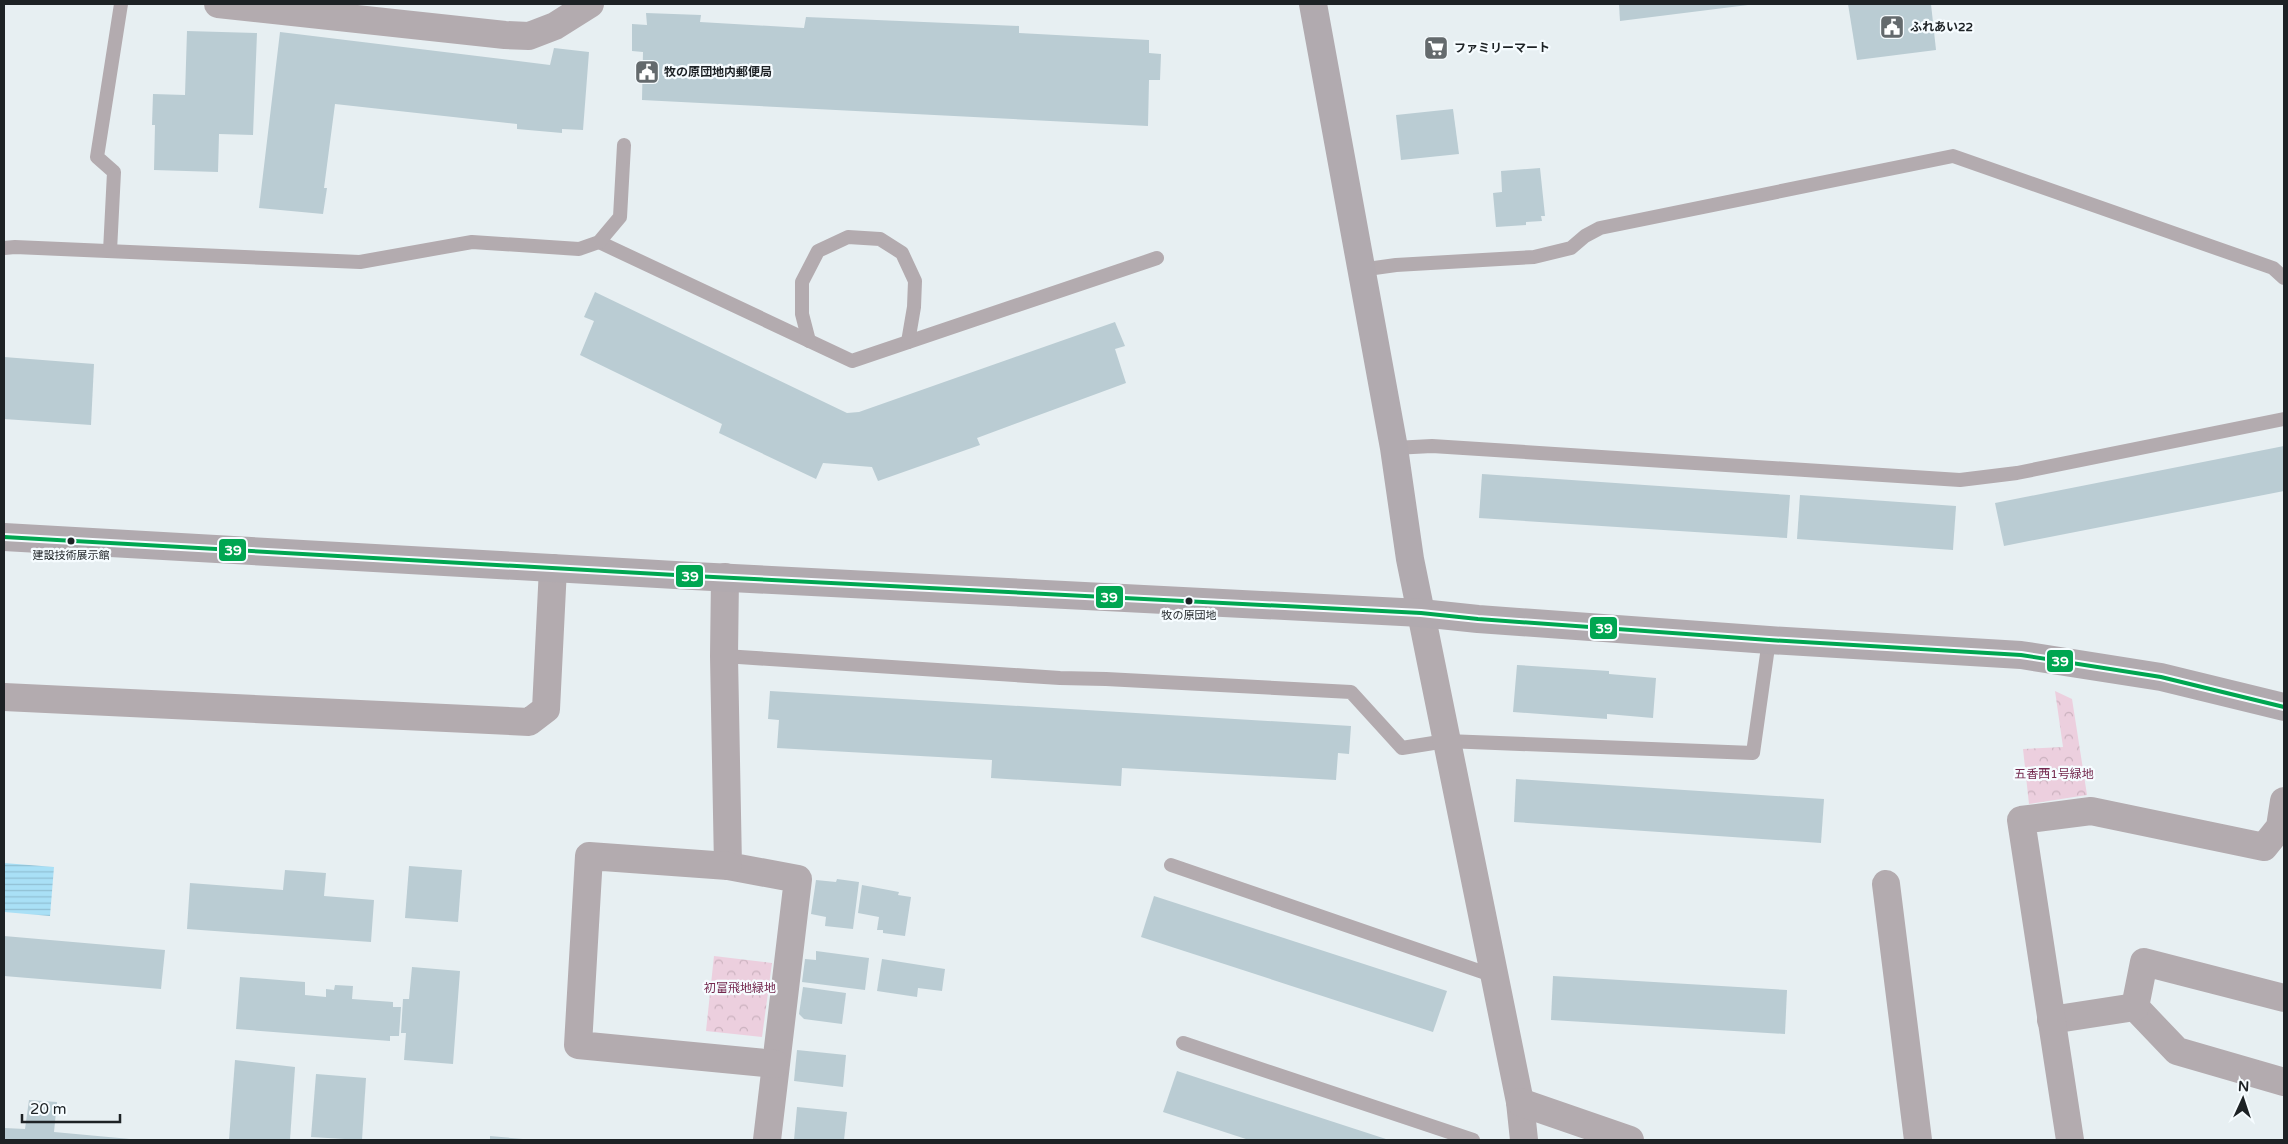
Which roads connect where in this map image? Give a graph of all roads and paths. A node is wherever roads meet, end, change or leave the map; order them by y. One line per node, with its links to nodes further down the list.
1 (120, 4): 8 (lane)
2 (218, 4): 3 (street)
3 (590, 4)
4 (1313, 4): 10 (street)
5 (624, 145): 6 (lane)
6 (599, 242): 8 (lane); 12 (lane)
7 (4, 248): 8 (lane)
8 (110, 251)
9 (1157, 258): 13 (lane)
10 (1360, 270): 11 (lane); 15 (street)
11 (2284, 278)
12 (809, 341): 13 (lane); 13 (lane)
13 (908, 342)
14 (2284, 419): 15 (lane)
15 (1394, 448): 19 (street)
16 (4, 536): 17 (street)
17 (553, 568): 18 (street); 22 (street)
18 (725, 577): 19 (street); 21 (street)
19 (1421, 613): 20 (street); 24 (street)
20 (1769, 640): 23 (street); 24 (lane)
21 (724, 656): 24 (lane); 27 (street)
22 (4, 697)
23 (2284, 707)
24 (1446, 740): 29 (street)
25 (2283, 818): 32 (street)
26 (1171, 865): 29 (lane)
27 (728, 866): 34 (street); 34 (street)
28 (1886, 884): 41 (street)
29 (1494, 976): 36 (street)
30 (2284, 998): 31 (street)
31 (2134, 1008): 32 (street); 35 (street)
32 (2051, 1020): 42 (street)
33 (1183, 1043): 38 (lane)
34 (776, 1064): 37 (street)
35 (2284, 1082)
36 (1520, 1102): 39 (street); 40 (street)
37 (767, 1140)
38 (1473, 1140)
39 (1524, 1140)
40 (1630, 1140)
41 (1918, 1140)
42 (2070, 1140)

